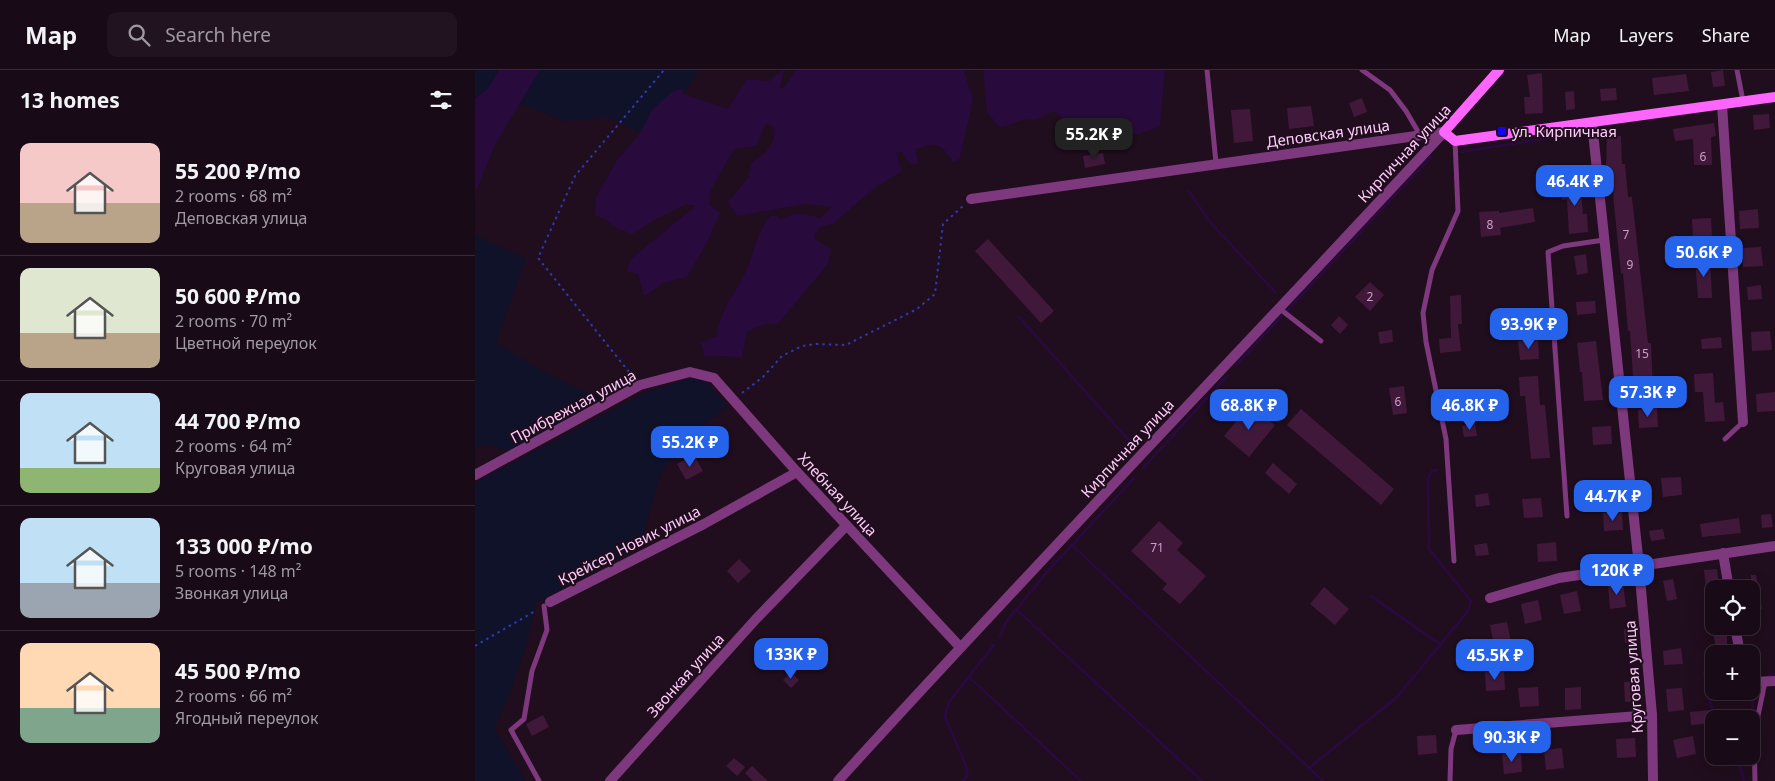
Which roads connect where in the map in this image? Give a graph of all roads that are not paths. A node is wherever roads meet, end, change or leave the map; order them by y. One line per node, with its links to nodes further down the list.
1 (1207, 70): 12 (lane)
2 (1362, 70): 10 (lane)
3 (1499, 70): 9 (street, Кирпичная улица)
4 (1737, 70): 6 (lane)
5 (1775, 97): 6 (street)
6 (1743, 102): 7 (street)
7 (1722, 106): 8 (street); 18 (street)
8 (1592, 123): 11 (street); 14 (street, Круговая улица)
9 (1444, 132): 10 (street, Деповская улица); 11 (street); 15 (street, Кирпичная улица)
10 (1420, 136): 12 (street, Деповская улица)
11 (1455, 141): 26 (lane)
12 (1216, 163): 13 (street, Деповская улица)
13 (971, 199)
14 (1604, 240): 22 (lane); 27 (street, Круговая улица)
15 (1280, 309): 16 (lane); 31 (street, Кирпичная улица)
16 (1321, 341)
17 (690, 372): 20 (street, Хлебная улица); 21 (street, Прибрежная улица)
18 (1743, 422): 19 (lane)
19 (1725, 439)
20 (797, 472): 23 (street, Хлебная улица); 30 (street, Крейсер Новик улица)
21 (475, 475)
22 (1567, 516)
23 (846, 526): 31 (street, Хлебная улица); 36 (street, Звонкая улица)
24 (1775, 546): 25 (street)
25 (1723, 553): 27 (street); 28 (street)
26 (1454, 560)
27 (1639, 566): 29 (street); 33 (street, Круговая улица)
28 (1728, 580)
29 (1490, 598)
30 (547, 604): 35 (lane)
31 (960, 647): 37 (street, Кирпичная улица)
32 (1770, 681): 40 (lane)
33 (1652, 716): 34 (street); 39 (street, Круговая улица)
34 (1456, 730): 38 (lane)
35 (539, 781)
36 (610, 781)
37 (838, 781)
38 (1450, 781)
39 (1653, 781)
40 (1755, 781)

